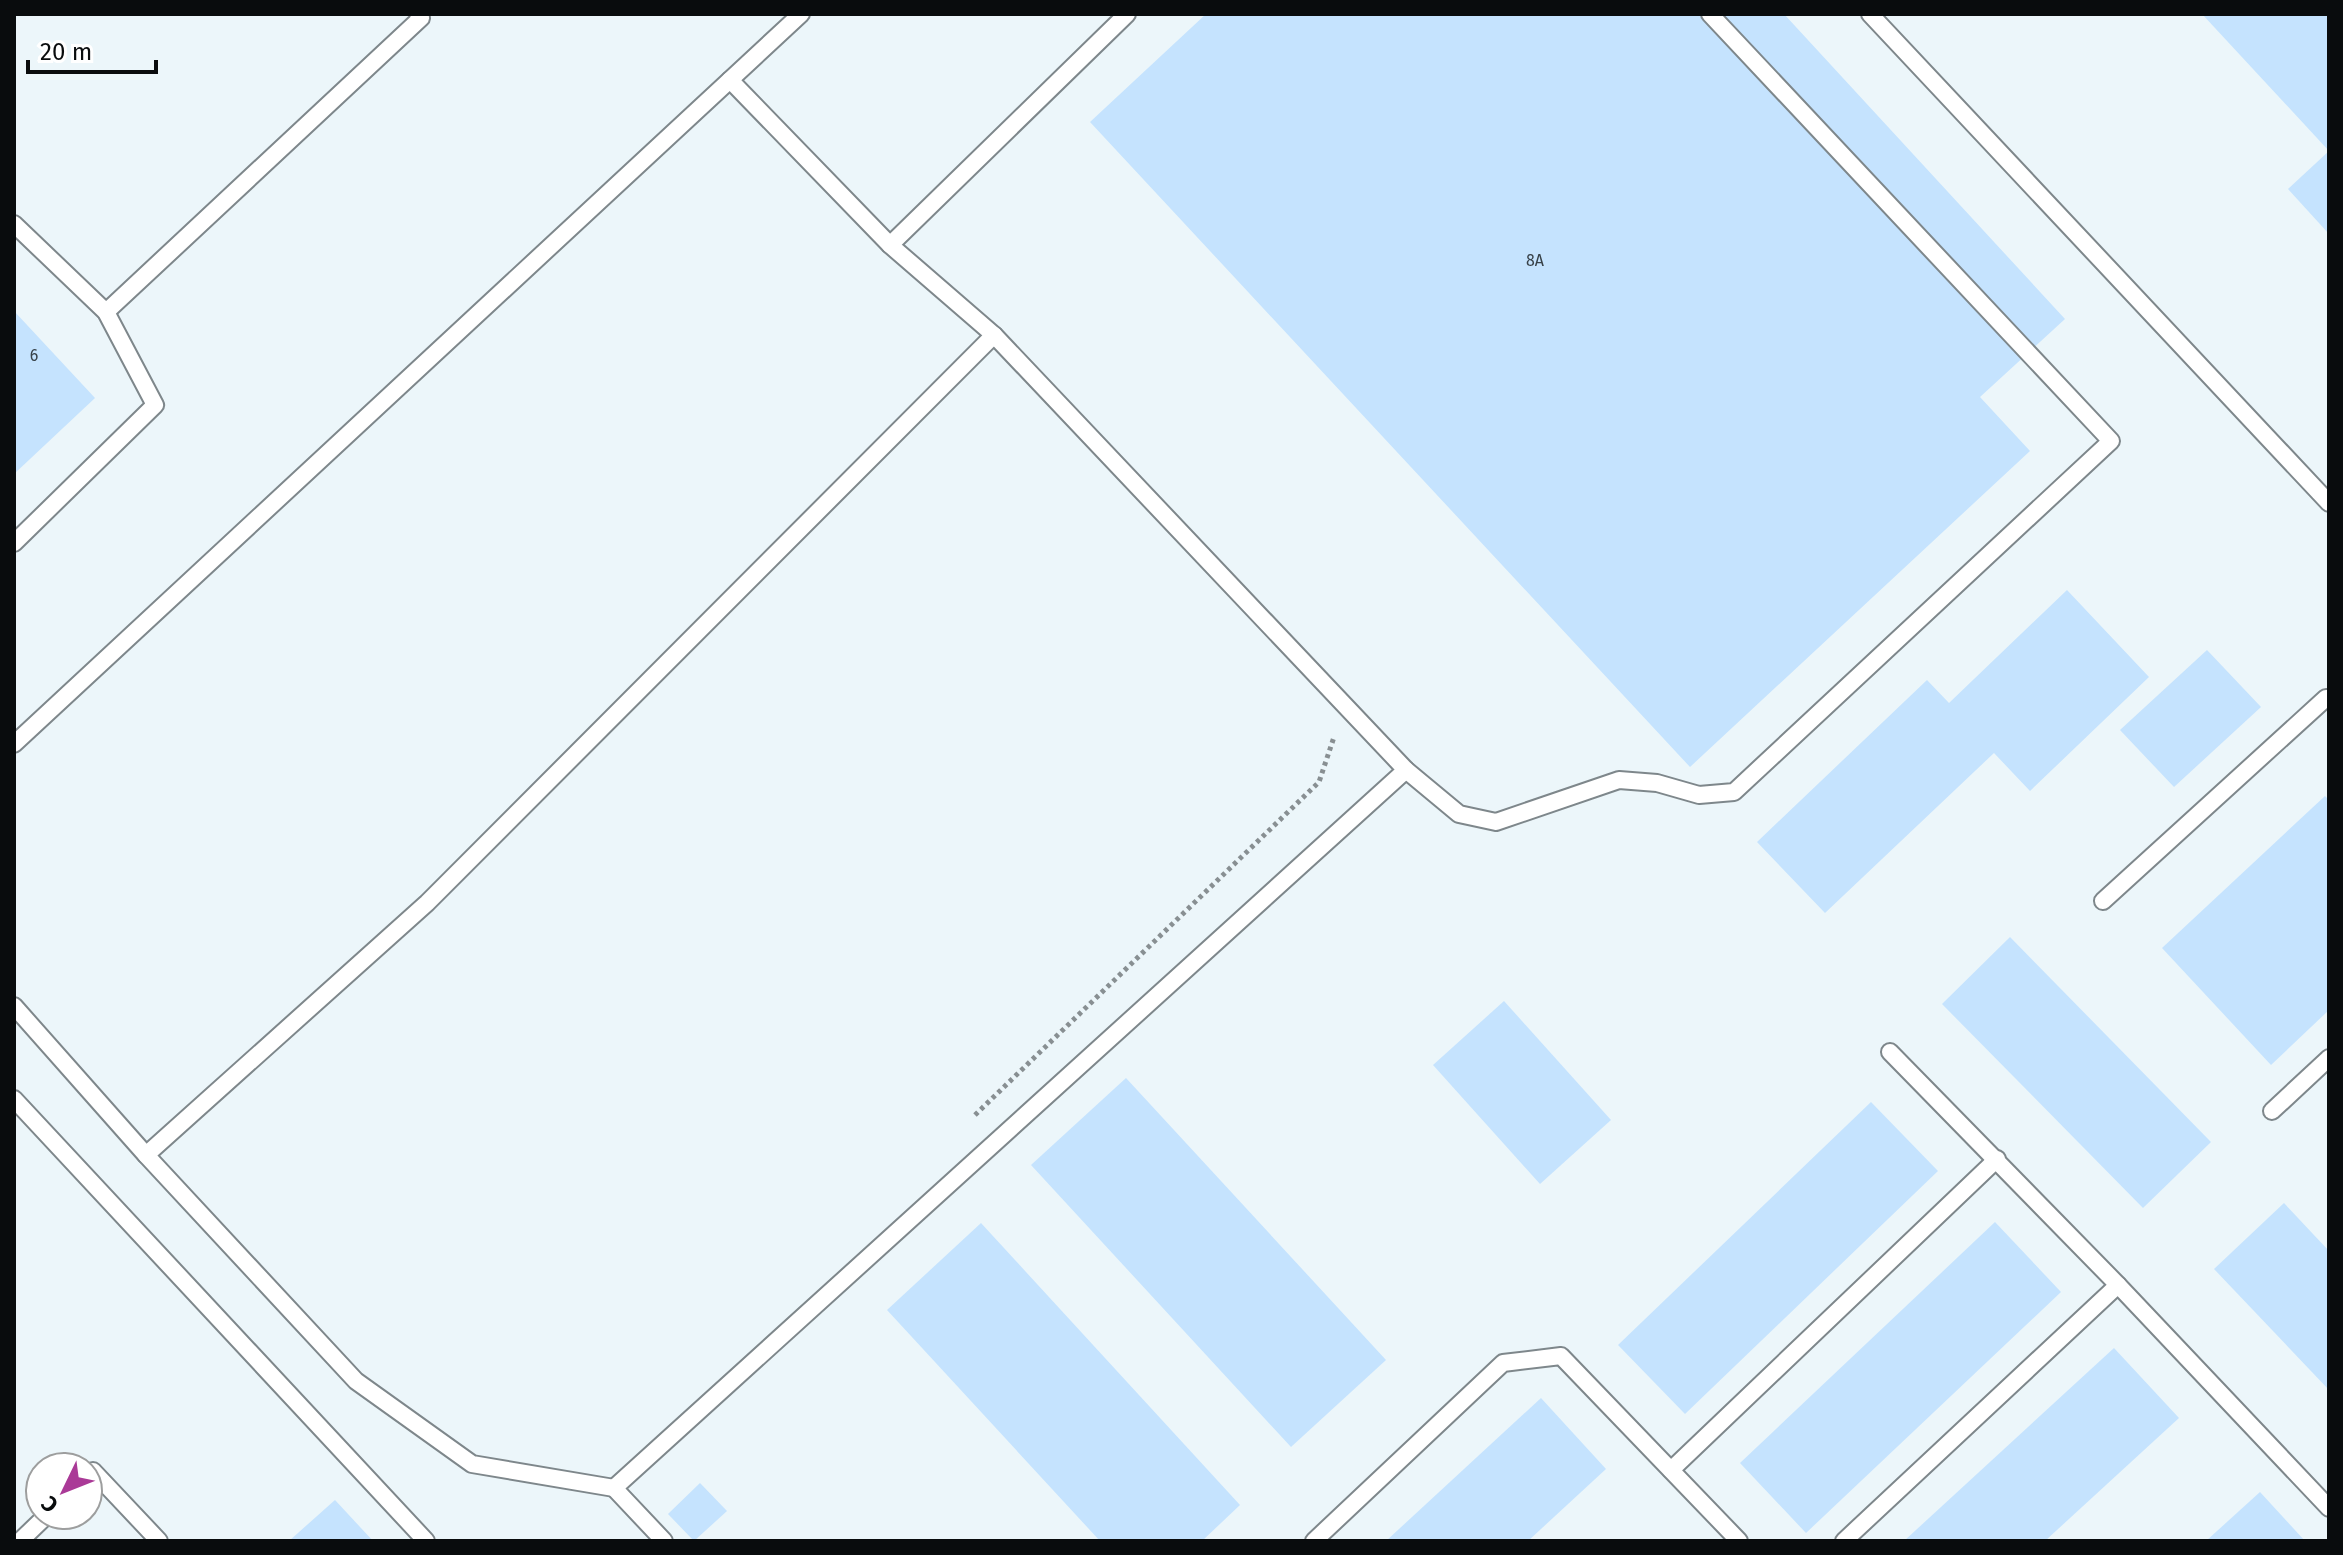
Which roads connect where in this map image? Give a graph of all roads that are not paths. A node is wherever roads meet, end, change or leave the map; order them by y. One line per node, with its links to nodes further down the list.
1 (418, 14): 9 (lane)
2 (801, 14): 6 (lane)
3 (1127, 14): 8 (lane)
4 (1710, 14): 15 (lane)
5 (1870, 14): 11 (lane)
6 (730, 80): 8 (lane); 14 (lane)
7 (14, 224): 9 (lane)
8 (890, 245): 10 (lane)
9 (106, 312): 12 (lane)
10 (994, 335): 15 (lane); 22 (lane)
11 (2329, 503)
12 (14, 543)
13 (2329, 698): 16 (lane)
14 (14, 744)
15 (1406, 770): 27 (lane)
16 (2103, 901)
17 (14, 1006): 22 (lane)
18 (1890, 1052): 23 (lane)
19 (2329, 1058): 21 (lane)
20 (14, 1099): 30 (lane)
21 (2272, 1111)
22 (146, 1155): 27 (lane)
23 (1997, 1159): 24 (lane); 25 (lane)
24 (2118, 1285): 28 (lane); 34 (lane)
25 (1671, 1470): 32 (lane); 33 (lane)
26 (104, 1483): 29 (lane)
27 (614, 1488): 31 (lane)
28 (2329, 1508)
29 (159, 1541)
30 (426, 1541)
31 (664, 1541)
32 (1314, 1541)
33 (1739, 1541)
34 (1844, 1541)

